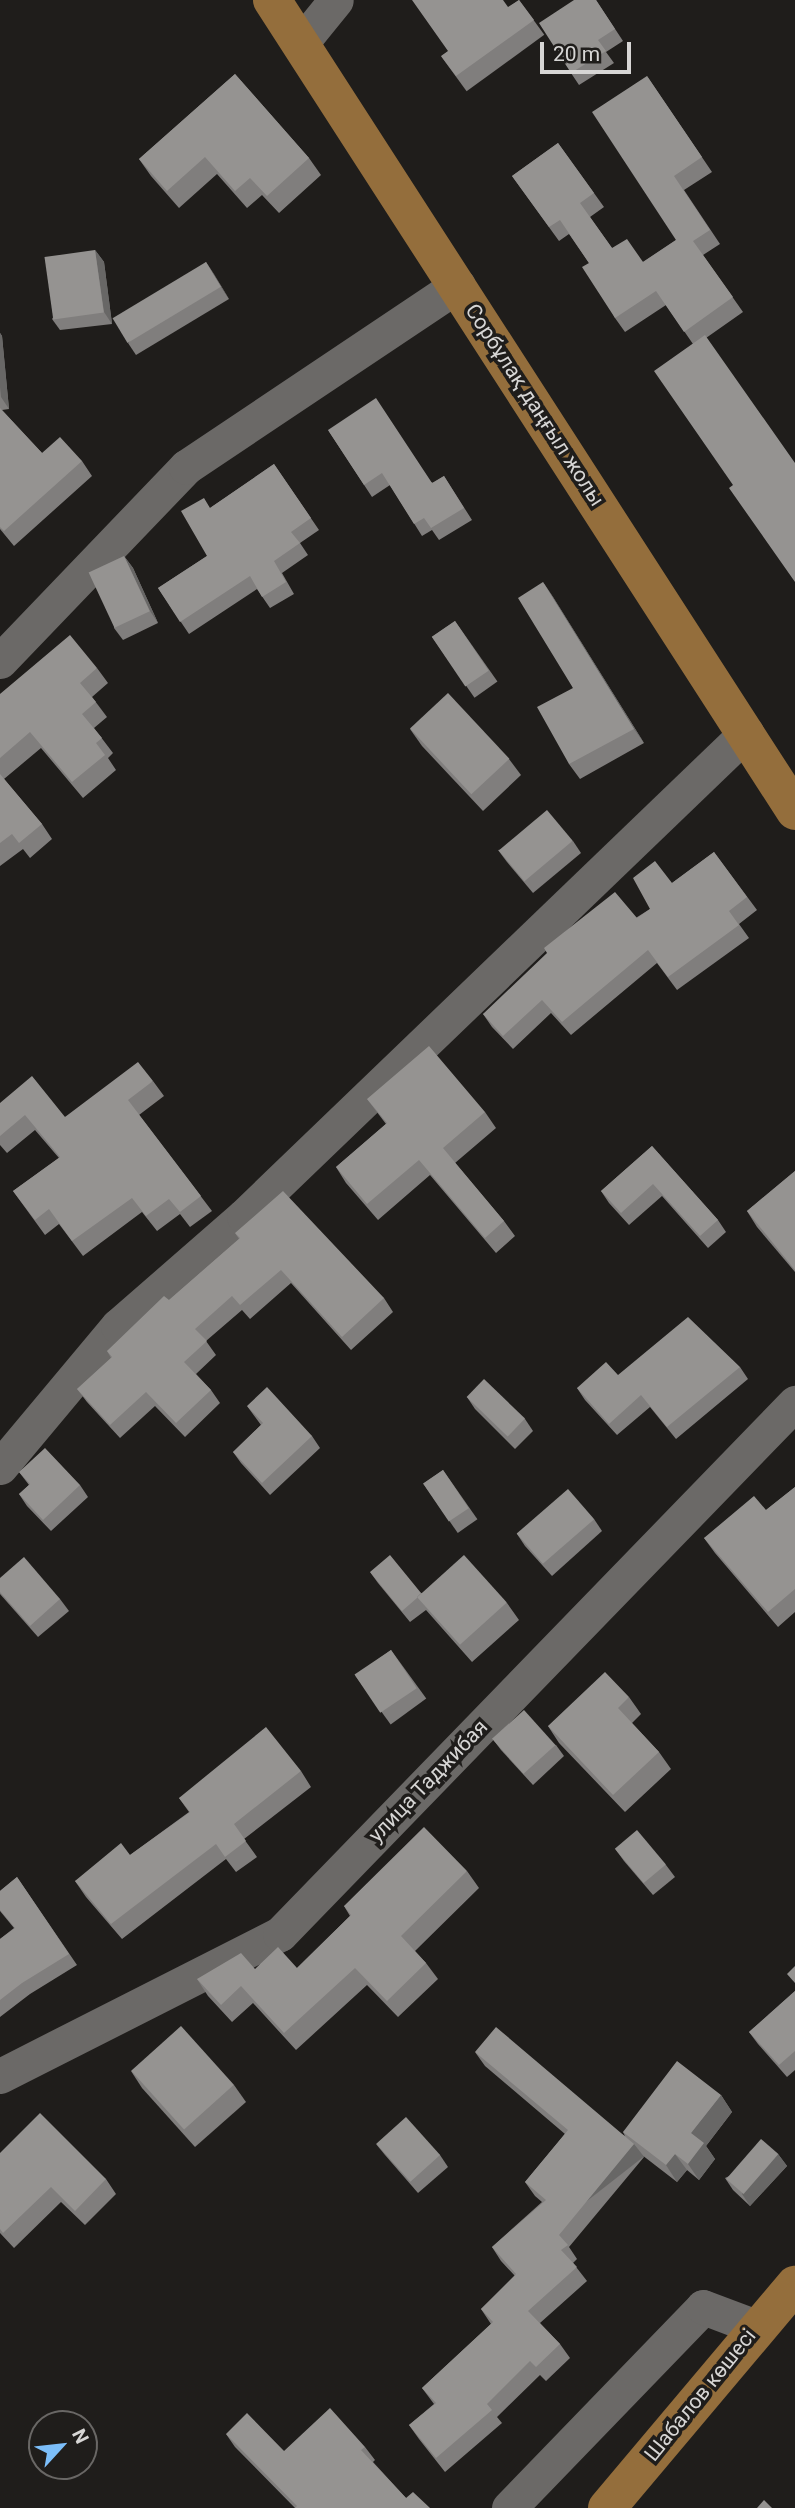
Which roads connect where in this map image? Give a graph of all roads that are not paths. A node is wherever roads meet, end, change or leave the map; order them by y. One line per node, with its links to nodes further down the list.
1 (272, 0): 3 (main road, Сорбұлақ даңғыл жолы)
2 (336, 0): 3 (street)
3 (301, 43): 4 (main road, Сорбұлақ даңғыл жолы)
4 (458, 285): 5 (street); 6 (main road, Сорбұлақ даңғыл жолы)
5 (0, 661)
6 (746, 733): 7 (main road, Сорбұлақ даңғыл жолы); 9 (street)
7 (795, 811)
8 (795, 1403): 10 (street, улица Таджибая)
9 (0, 1467)
10 (0, 2076)
11 (795, 2284): 12 (main road, Шабалов көшесі)
12 (756, 2327): 13 (street); 14 (main road, Шабалов көшесі)
13 (509, 2508)
14 (607, 2508)

